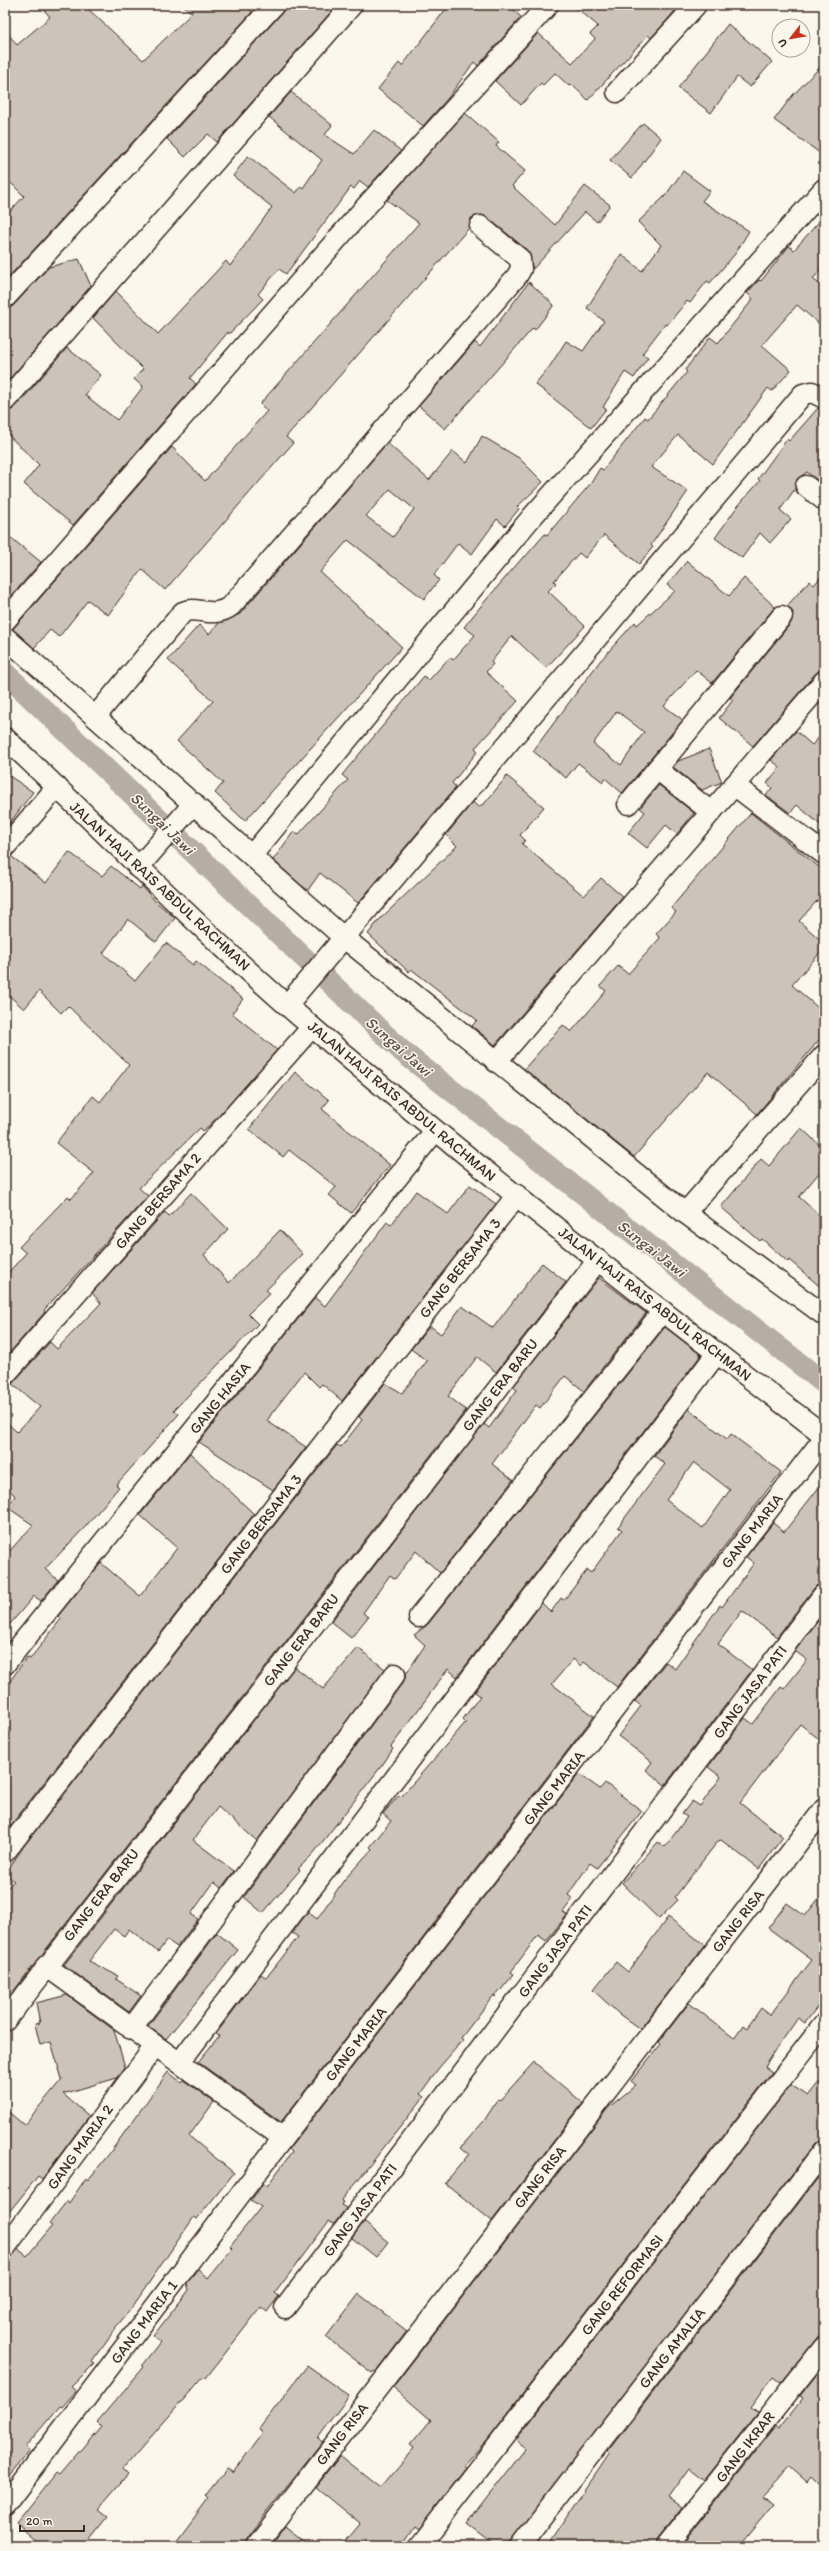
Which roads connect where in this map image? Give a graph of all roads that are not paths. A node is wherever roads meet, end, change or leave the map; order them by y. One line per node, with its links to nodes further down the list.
1 (274, 5): 8 (street)
2 (352, 5): 10 (street)
3 (548, 5): 14 (street)
4 (696, 5): 5 (street)
5 (617, 92)
6 (824, 189): 27 (street)
7 (480, 226): 17 (street)
8 (5, 298)
9 (824, 398): 29 (street)
10 (5, 401)
11 (806, 486): 12 (street)
12 (824, 500)
13 (782, 616): 19 (street)
14 (5, 621)
15 (5, 637): 17 (street)
16 (824, 681): 20 (street)
17 (95, 717): 23 (street)
18 (5, 738): 21 (street, JALAN HAJI RAIS ABDUL RACHMAN)
19 (657, 769): 22 (street); 24 (street)
20 (734, 785): 24 (street); 26 (street)
21 (57, 787): 25 (street); 28 (street, JALAN HAJI RAIS ABDUL RACHMAN)
22 (628, 804)
23 (192, 806): 27 (street); 28 (street)
24 (711, 812): 33 (street)
25 (5, 847)
26 (824, 854)
27 (252, 855): 29 (street)
28 (138, 868): 30 (street, JALAN HAJI RAIS ABDUL RACHMAN)
29 (337, 945): 30 (street); 33 (street)
30 (293, 998): 31 (street, JALAN HAJI RAIS ABDUL RACHMAN)
31 (312, 1027): 34 (street, JALAN HAJI RAIS ABDUL RACHMAN); 41 (street, GANG BERSAMA 2)
32 (824, 1055): 36 (street)
33 (496, 1062): 36 (street)
34 (435, 1131): 35 (street, JALAN HAJI RAIS ABDUL RACHMAN); 45 (street, GANG HASIA)
35 (517, 1195): 37 (street, JALAN HAJI RAIS ABDUL RACHMAN); 48 (street, GANG BERSAMA 3)
36 (685, 1213): 38 (street)
37 (598, 1260): 39 (street, JALAN HAJI RAIS ABDUL RACHMAN); 49 (street, GANG ERA BARU)
38 (822, 1309)
39 (663, 1311): 40 (street, JALAN HAJI RAIS ABDUL RACHMAN); 44 (street)
40 (717, 1353): 42 (street, JALAN HAJI RAIS ABDUL RACHMAN); 54 (street)
41 (5, 1375)
42 (824, 1436): 55 (street, GANG MARIA)
43 (824, 1594): 58 (street, GANG JASA PATI)
44 (419, 1617)
45 (5, 1664)
46 (395, 1674): 52 (street)
47 (824, 1809): 61 (street, GANG RISA)
48 (5, 1852)
49 (46, 1966): 50 (street, GANG ERA BARU); 52 (street)
50 (5, 2021)
51 (824, 2024): 62 (street, GANG REFORMASI)
52 (131, 2029): 53 (street)
53 (155, 2046): 54 (street); 57 (street, GANG MARIA 2)
54 (180, 2062): 55 (street)
55 (283, 2138): 60 (street, GANG MARIA 1)
56 (824, 2151): 63 (street, GANG AMALIA)
57 (5, 2248)
58 (285, 2308)
59 (824, 2347): 64 (street, GANG IKRAR)
60 (5, 2505)
61 (256, 2546)
62 (419, 2546)
63 (520, 2546)
64 (666, 2546)

